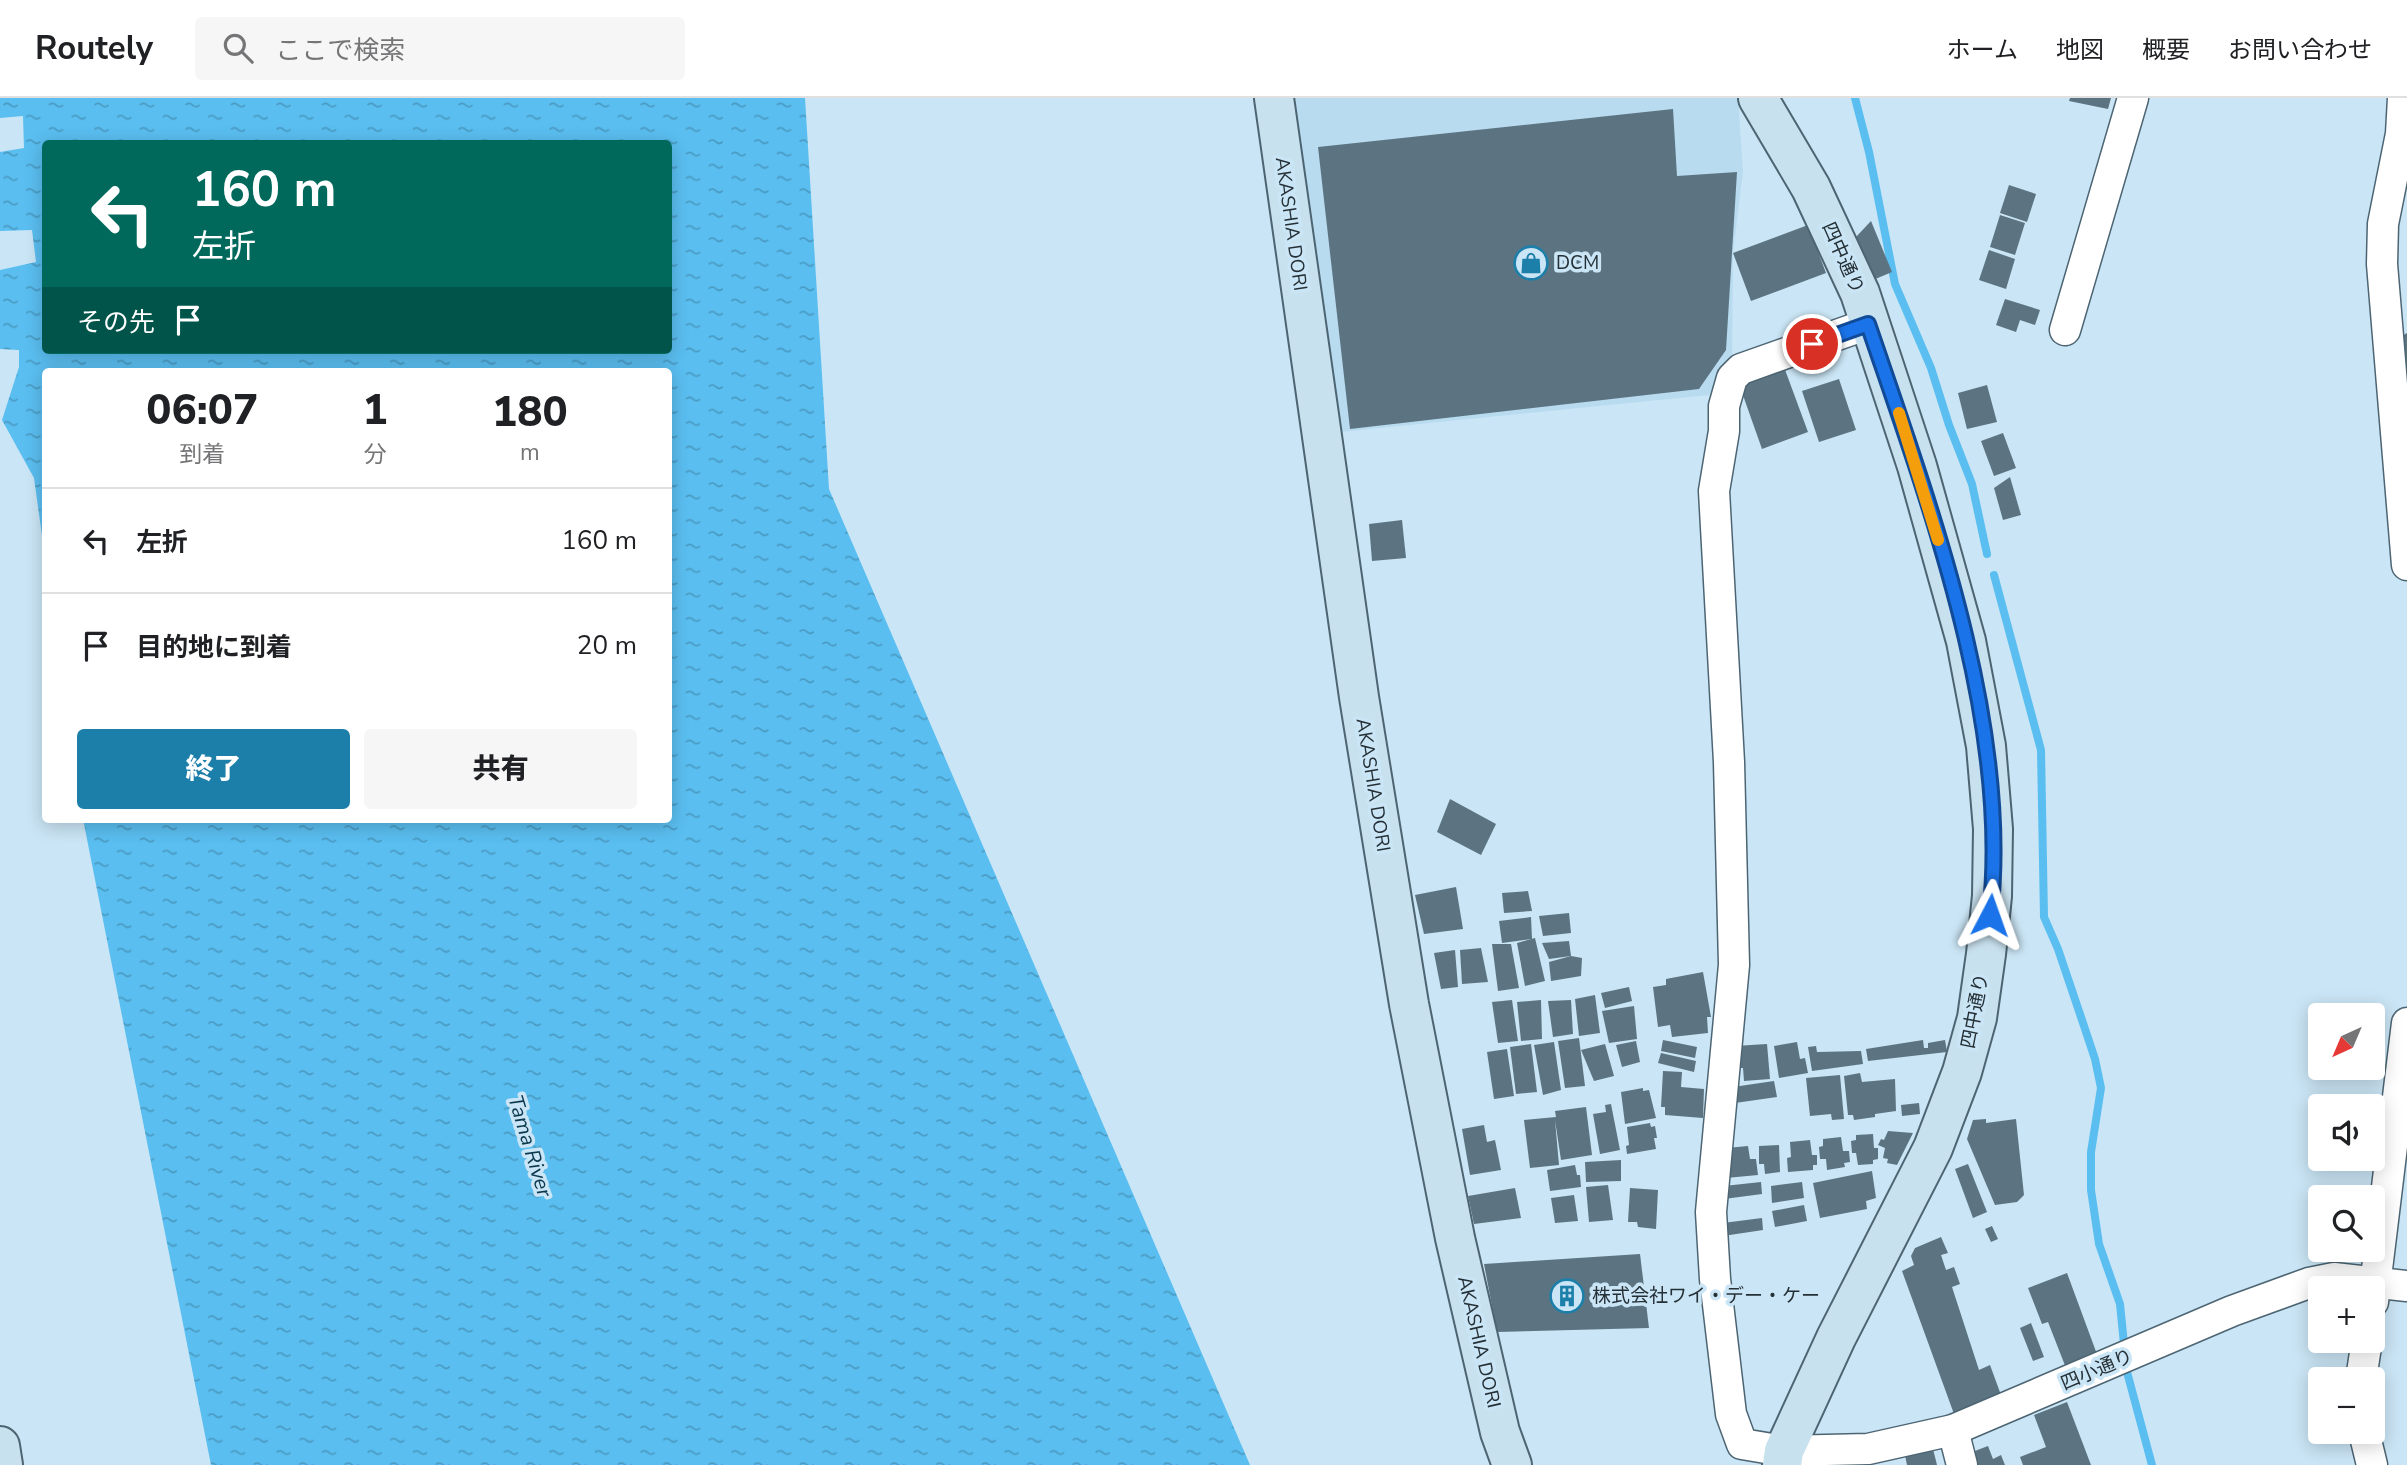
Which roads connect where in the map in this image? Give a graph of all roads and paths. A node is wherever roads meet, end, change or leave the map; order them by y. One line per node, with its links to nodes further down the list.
1 (1274, 98): 18 (street, AKASHIA DORI)
2 (1758, 98): 5 (street, 四中通り)
3 (2133, 98): 6 (street)
4 (2403, 98): 7 (street)
5 (1868, 324): 16 (street, 四中通り); 16 (street, 四小通り)
6 (2065, 330)
7 (2407, 565)
8 (2407, 1023): 9 (street)
9 (2376, 1276)
10 (2308, 1283): 13 (street, 四小通り)
11 (2407, 1286): 12 (street, 四小通り)
12 (2385, 1291)
13 (1953, 1430): 16 (street, 四小通り); 19 (street)
14 (2367, 1444): 20 (street)
15 (0, 1446): 17 (street)
16 (1783, 1458)
17 (3, 1465)
18 (1512, 1465)
19 (1962, 1465)
20 (2372, 1465)

